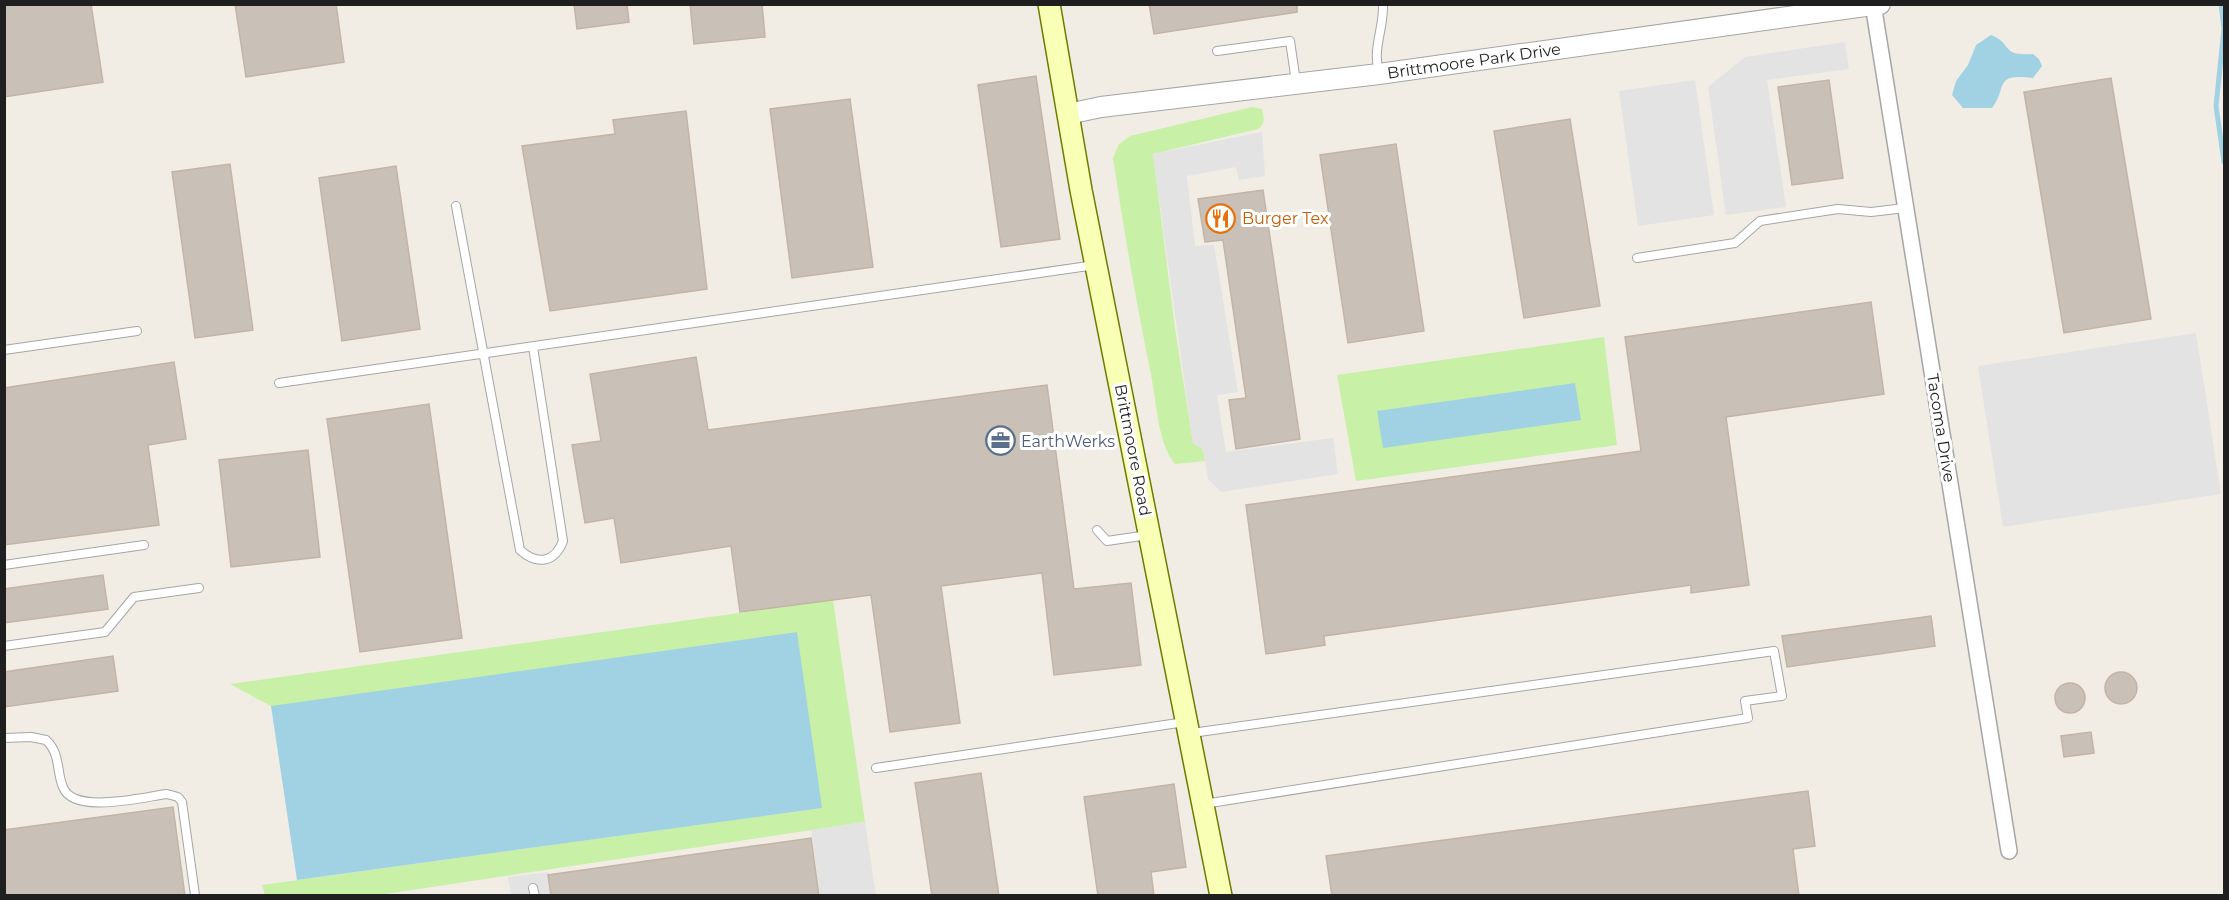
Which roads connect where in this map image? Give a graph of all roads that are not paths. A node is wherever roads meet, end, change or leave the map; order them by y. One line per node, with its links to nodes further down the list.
1 (1049, 4): 7 (main road, Brittmoore Road)
2 (1383, 4): 5 (lane)
3 (1875, 5): 5 (street, Brittmoore Park Drive); 9 (street, Tacoma Drive)
4 (1216, 51): 6 (lane)
5 (1379, 74): 6 (street, Brittmoore Park Drive)
6 (1296, 84): 7 (street, Brittmoore Park Drive)
7 (1068, 114): 11 (main road, Brittmoore Road)
8 (456, 206): 15 (lane)
9 (1905, 208): 10 (lane); 27 (street, Tacoma Drive)
10 (1637, 258)
11 (1096, 265): 13 (lane); 18 (main road, Brittmoore Road)
12 (137, 331): 14 (lane)
13 (532, 346): 15 (lane); 15 (lane)
14 (4, 350)
15 (486, 354): 16 (lane)
16 (279, 383)
17 (1097, 530): 18 (lane)
18 (1149, 535): 23 (main road, Brittmoore Road)
19 (144, 545): 20 (lane)
20 (4, 564)
21 (199, 588): 22 (lane)
22 (4, 646)
23 (1187, 728): 25 (lane); 26 (main road, Brittmoore Road); 26 (lane)
24 (4, 738): 28 (lane)
25 (876, 768)
26 (1203, 804): 29 (main road, Brittmoore Road)
27 (2009, 851)
28 (195, 895)
29 (1221, 896)

